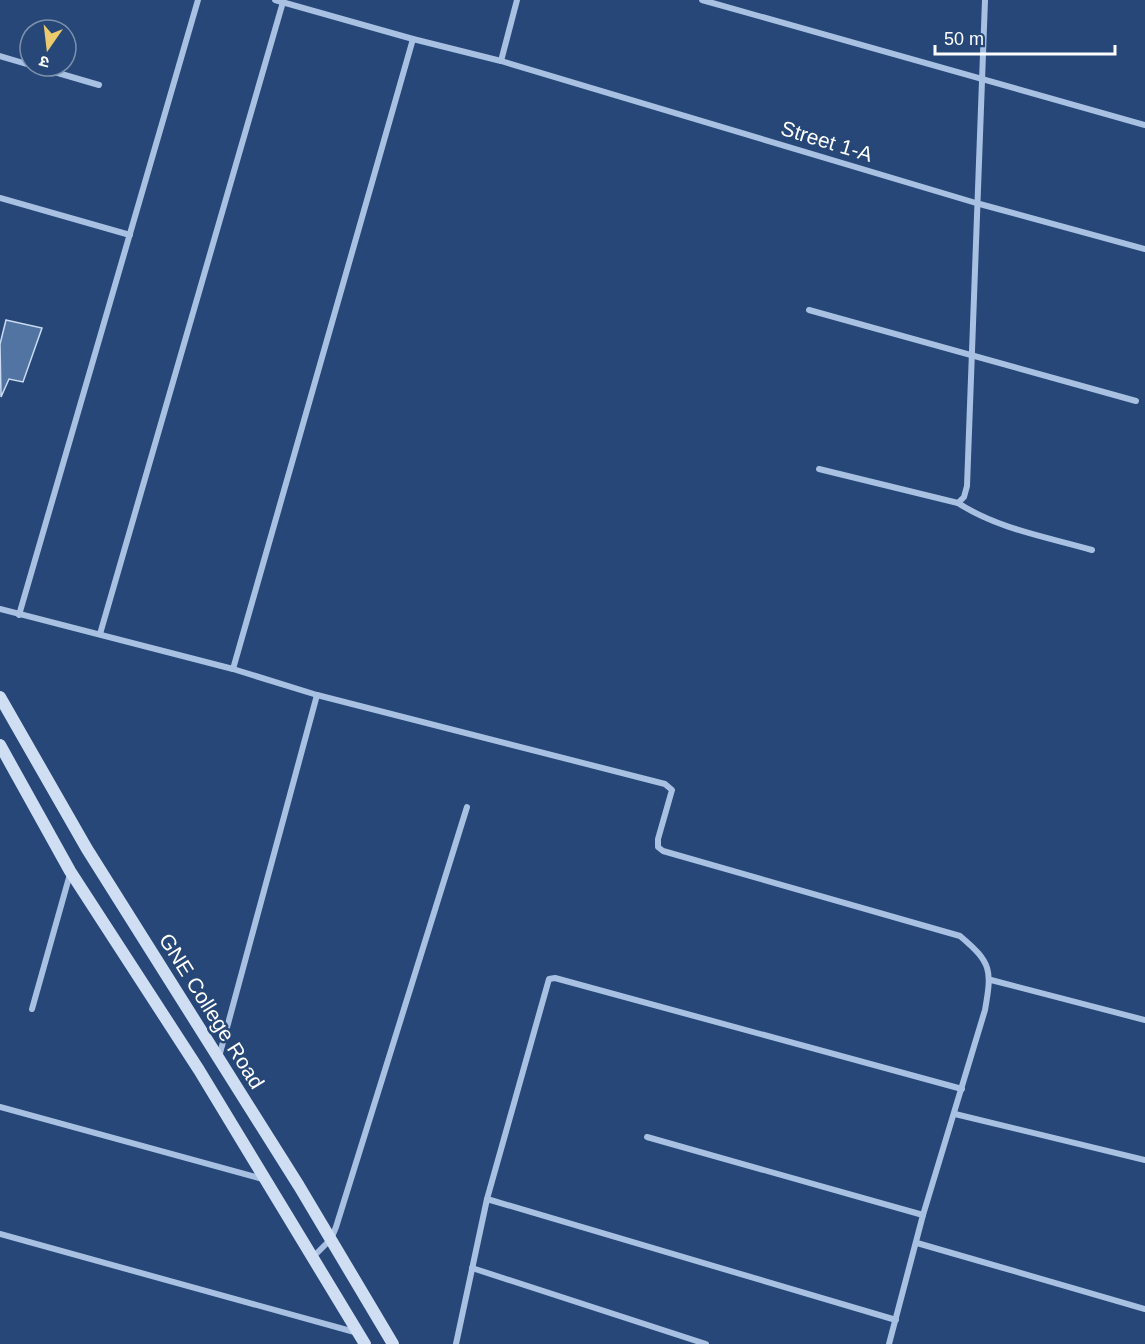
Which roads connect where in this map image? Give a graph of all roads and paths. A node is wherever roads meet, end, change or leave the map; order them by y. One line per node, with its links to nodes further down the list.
1 (198, 0): 17 (street)
2 (275, 0): 6 (street, Street 1-A)
3 (517, 0): 10 (street)
4 (702, 0): 12 (street)
5 (985, 0): 12 (street)
6 (283, 2): 7 (street, Street 1-A); 27 (street)
7 (413, 39): 10 (street, Street 1-A); 28 (street)
8 (0, 56): 9 (street)
9 (18, 61)
10 (501, 61): 16 (street, Street 1-A)
11 (76, 78): 13 (street)
12 (981, 78): 14 (street); 16 (street)
13 (99, 85)
14 (1145, 125)
15 (0, 198): 17 (street)
16 (976, 202): 18 (street, Street 1-A); 20 (street)
17 (130, 235): 26 (street)
18 (1145, 249)
19 (809, 310): 20 (street)
20 (971, 355): 21 (street); 23 (street)
21 (1136, 401)
22 (819, 469): 23 (street)
23 (958, 503): 24 (street)
24 (1092, 550)
25 (0, 609): 26 (street)
26 (19, 615): 27 (street)
27 (100, 634): 28 (street)
28 (233, 669): 29 (street)
29 (317, 695): 34 (street); 37 (street)
30 (0, 697): 37 (street, GNE College Road)
31 (0, 745): 33 (street, GNE College Road)
32 (467, 807): 47 (street)
33 (70, 871): 35 (street); 43 (street, GNE College Road)
34 (991, 980): 36 (street); 38 (street)
35 (32, 1009)
36 (1145, 1020)
37 (219, 1058): 47 (street, GNE College Road)
38 (962, 1089): 40 (street); 44 (street)
39 (0, 1107): 43 (street)
40 (955, 1114): 42 (street); 45 (street)
41 (647, 1137): 45 (street)
42 (1145, 1160)
43 (263, 1179): 49 (street, GNE College Road)
44 (487, 1199): 50 (street); 52 (street)
45 (923, 1215): 48 (street)
46 (0, 1233): 53 (street)
47 (331, 1239): 49 (street); 54 (street, GNE College Road)
48 (916, 1242): 51 (street); 52 (street)
49 (311, 1259): 53 (street, GNE College Road)
50 (472, 1268): 55 (street); 56 (street)
51 (1145, 1309)
52 (896, 1320): 57 (street)
53 (362, 1339)
54 (393, 1344)
55 (456, 1344)
56 (706, 1344)
57 (889, 1344)

